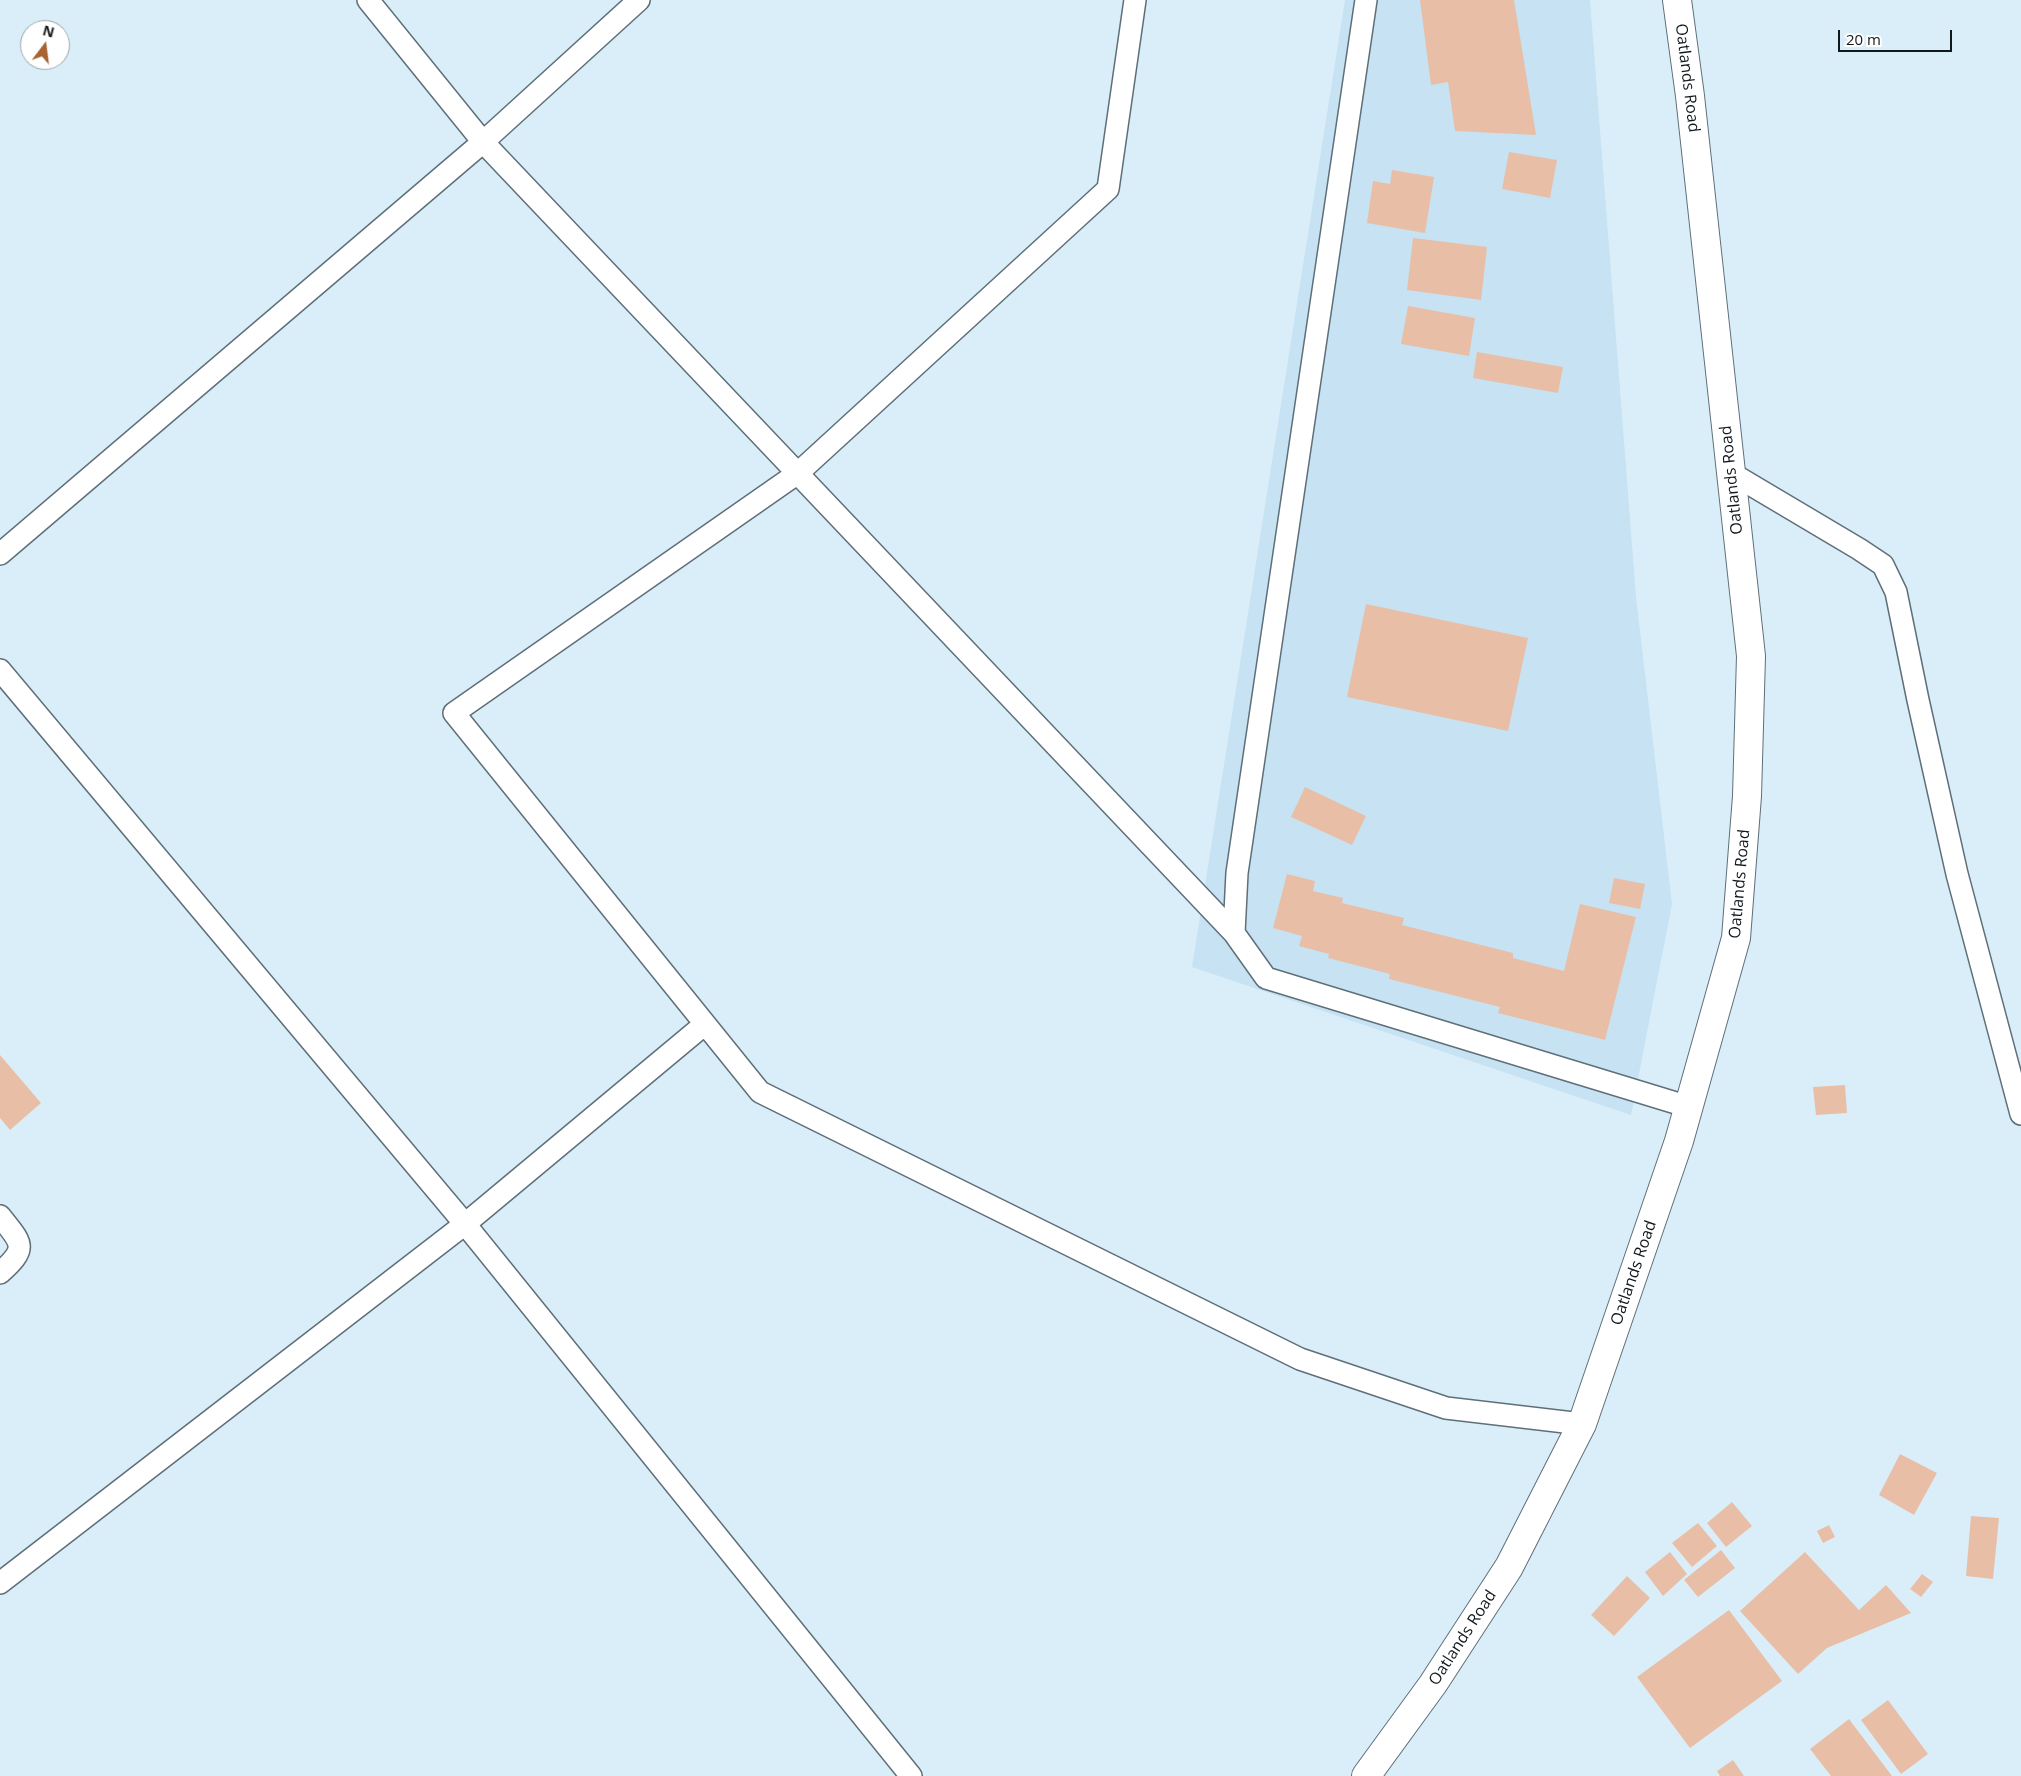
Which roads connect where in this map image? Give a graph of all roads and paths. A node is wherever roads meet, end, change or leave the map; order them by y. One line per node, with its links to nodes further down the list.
1 (368, 0): 6 (lane)
2 (639, 0): 6 (lane)
3 (1135, 0): 8 (lane)
4 (1366, 0): 11 (lane)
5 (1677, 0): 7 (street, Oatlands Road)
6 (483, 142): 8 (lane); 9 (lane)
7 (1731, 473): 13 (street, Oatlands Road); 14 (lane)
8 (798, 474): 11 (lane); 12 (lane)
9 (0, 554)
10 (0, 670): 16 (lane)
11 (1234, 933): 13 (lane)
12 (705, 1024): 16 (lane); 18 (lane)
13 (1688, 1107): 18 (street, Oatlands Road)
14 (2021, 1114)
15 (0, 1216): 17 (lane)
16 (465, 1224): 19 (lane); 20 (lane)
17 (0, 1273)
18 (1582, 1424): 21 (street, Oatlands Road)
19 (0, 1584)
20 (911, 1776)
21 (1366, 1776)

